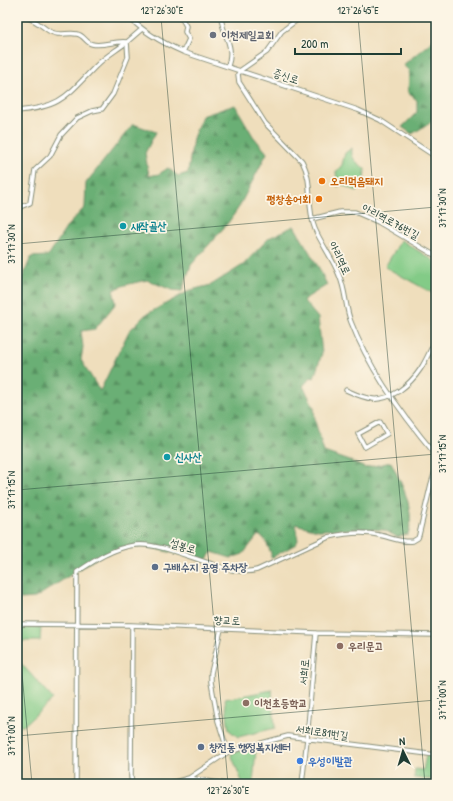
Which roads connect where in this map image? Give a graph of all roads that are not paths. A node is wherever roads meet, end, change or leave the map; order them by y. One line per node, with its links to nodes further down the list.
1 (25, 17): 7 (street)
2 (129, 17): 6 (street, 증신로)
3 (181, 17): 8 (street)
4 (222, 17): 9 (street)
5 (301, 17): 10 (street)
6 (142, 29): 7 (street); 8 (street, 증신로)
7 (127, 42): 11 (street); 13 (street)
8 (183, 52): 9 (street, 증신로)
9 (228, 66): 10 (street, 증신로)
10 (241, 70): 12 (street, 증신로); 14 (street, 아리역로)
11 (17, 111)
12 (436, 157)
13 (17, 212)
14 (312, 219): 15 (street, 아리역로76번길); 18 (street, 아리역로)
15 (436, 256)
16 (436, 338): 18 (street)
17 (346, 390): 18 (street)
18 (392, 395): 20 (street, 아리역로)
19 (358, 434): 19 (street)
20 (436, 455)
21 (436, 468): 23 (street, 설봉로)
22 (17, 624): 23 (street, 향교로)
23 (77, 624): 24 (street, 향교로); 32 (street, 설봉로)
24 (132, 625): 25 (street, 향교로); 33 (street)
25 (221, 629): 26 (street, 향교로); 29 (street)
26 (316, 633): 27 (street, 향교로); 28 (street, 서희로)
27 (436, 635)
28 (307, 739): 29 (street, 서희로81번길); 30 (street, 서희로81번길); 36 (street, 서희로)
29 (228, 752): 31 (street, 서희로81번길)
30 (436, 755)
31 (189, 778): 34 (street, 서희로81번길); 35 (street)
32 (76, 784)
33 (132, 784)
34 (167, 784)
35 (225, 784)
36 (302, 784)

